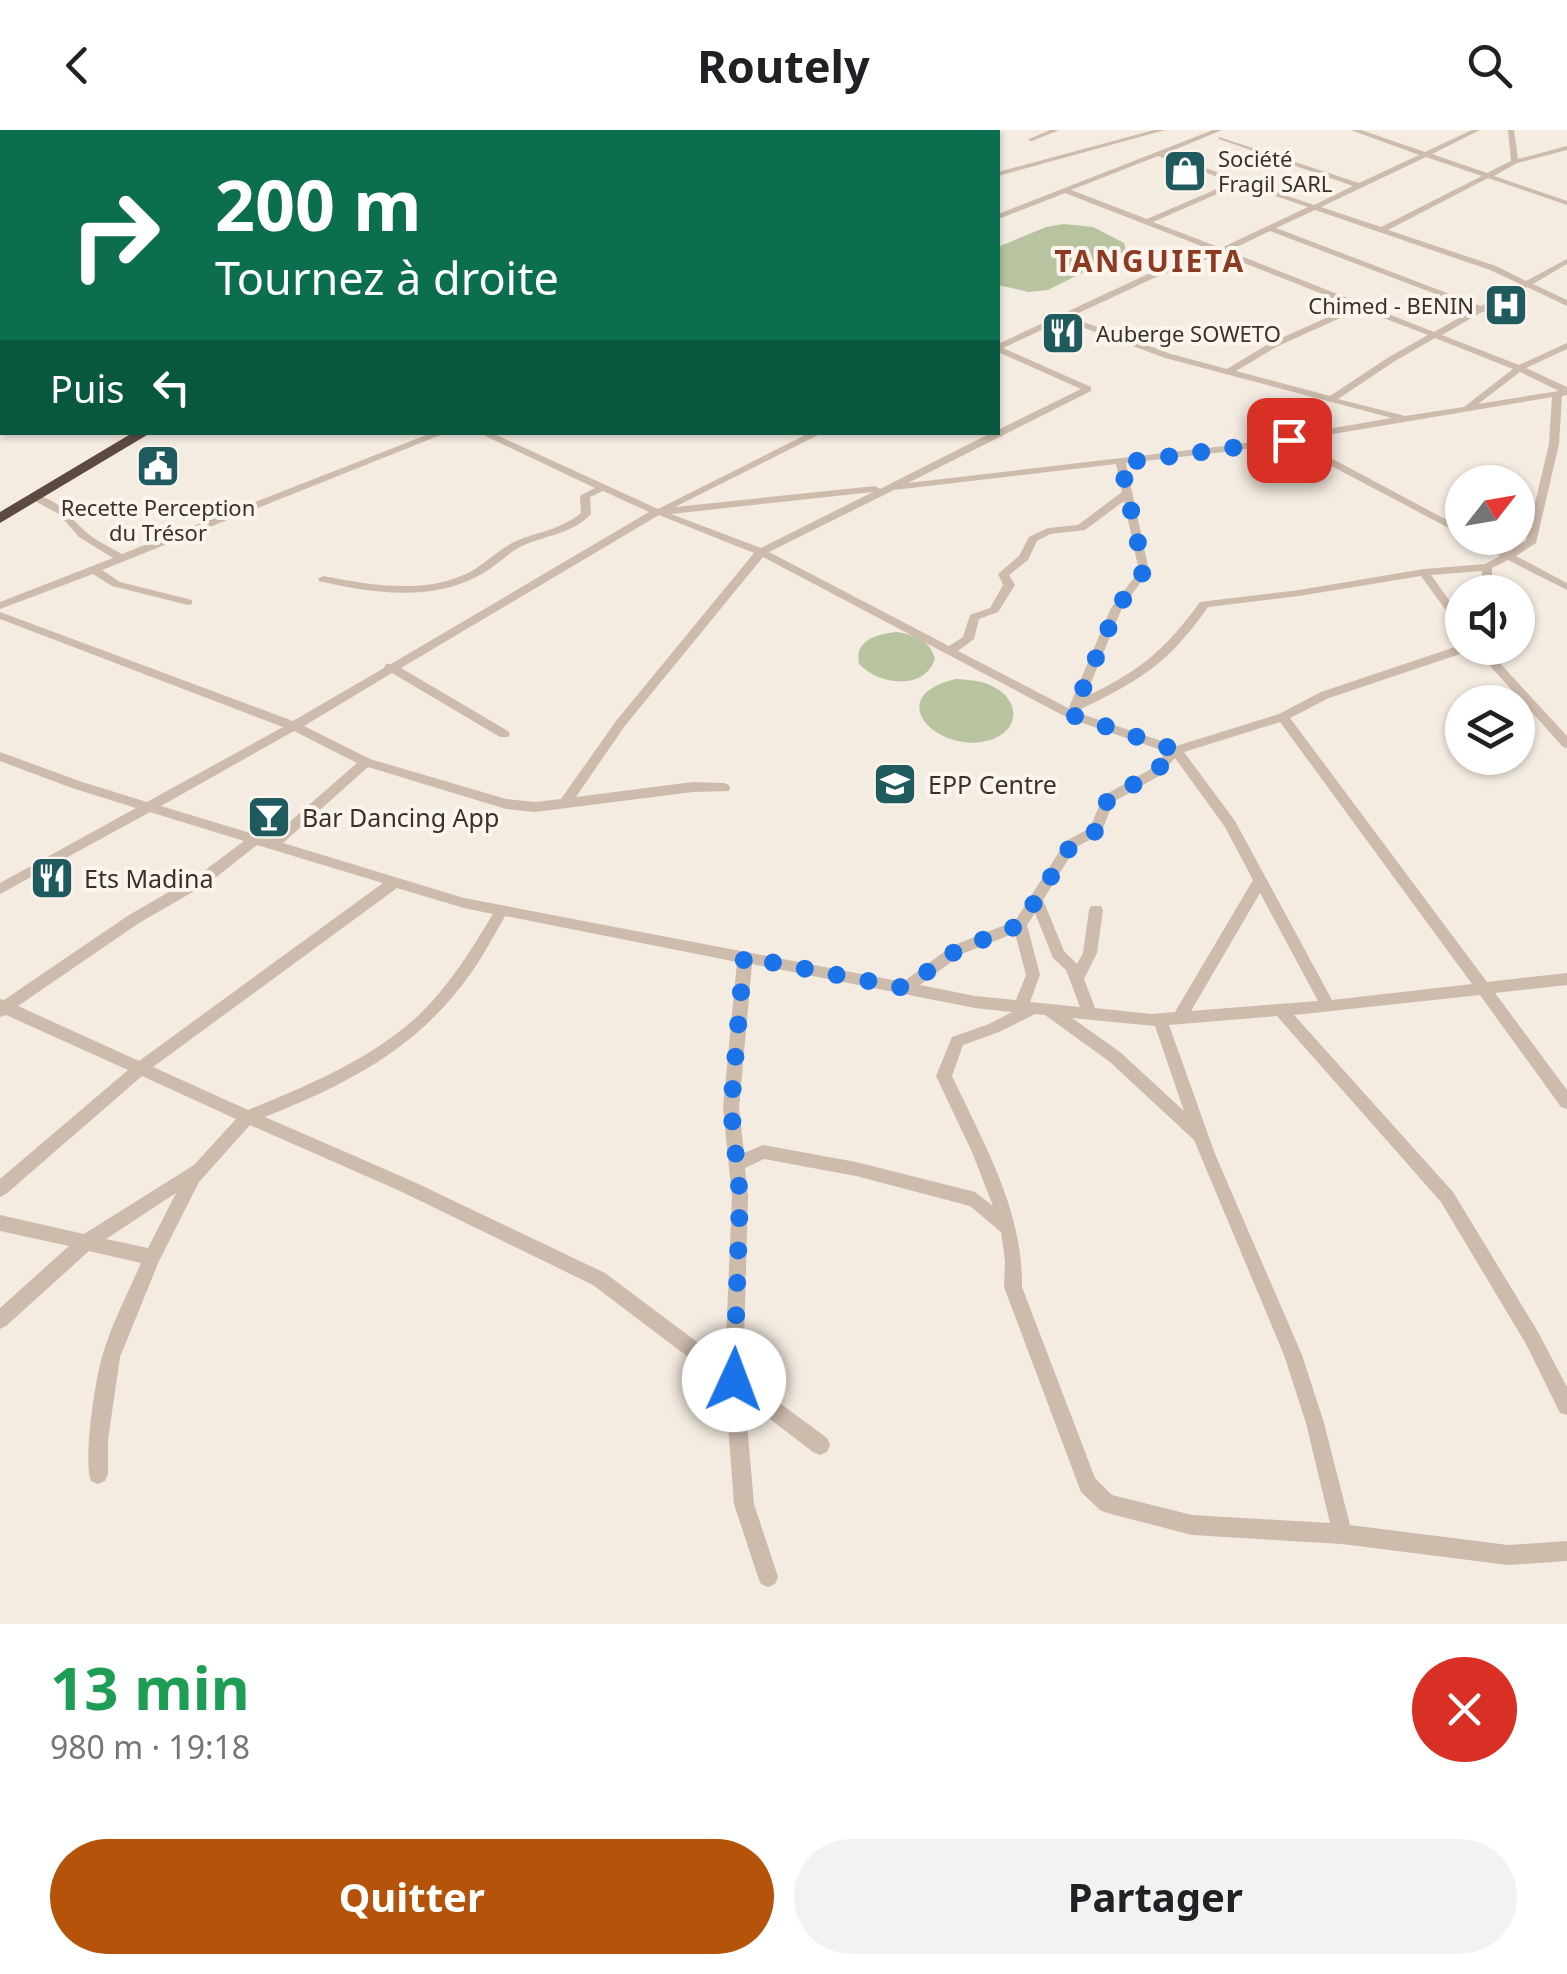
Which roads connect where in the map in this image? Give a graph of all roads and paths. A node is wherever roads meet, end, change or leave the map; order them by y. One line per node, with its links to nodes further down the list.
1 (1056, 130): 9 (street)
2 (1162, 130): 14 (street)
3 (1354, 130): 8 (street)
4 (1383, 130): 8 (street)
5 (1477, 130): 11 (street)
6 (1511, 130): 13 (street)
7 (1220, 134): 12 (street); 17 (street)
8 (1372, 136): 11 (street)
9 (1030, 140)
10 (1567, 148): 13 (street)
11 (1425, 153): 15 (street); 17 (street)
12 (1158, 154): 16 (street); 18 (street)
13 (1514, 162): 15 (street)
14 (1000, 173)
15 (1486, 175): 19 (street); 24 (street)
16 (1239, 182): 20 (street); 22 (street)
17 (1360, 186): 20 (street)
18 (1064, 190): 21 (street); 22 (street)
19 (1567, 203)
20 (1314, 206): 23 (street); 24 (street)
21 (1000, 215)
22 (1147, 222): 25 (street)
23 (1268, 228): 25 (street); 30 (street)
24 (1381, 230): 27 (street)
25 (1222, 251): 29 (street); 31 (street)
26 (1567, 261): 27 (street)
27 (1530, 285): 28 (street); 30 (street)
28 (1567, 303)
29 (1359, 306): 32 (street); 37 (street)
30 (1484, 310): 32 (street)
31 (1062, 317): 34 (street); 37 (street)
32 (1435, 337): 36 (street); 39 (street)
33 (1567, 346): 36 (street)
34 (1000, 347)
35 (1000, 349): 42 (street)
36 (1518, 368): 38 (street); 40 (street)
37 (1228, 372): 39 (street)
38 (1564, 392): 40 (street); 59 (street)
39 (1334, 398): 41 (street)
40 (1464, 410): 41 (street)
41 (1407, 419): 47 (street)
42 (1000, 432)
43 (436, 435): 60 (street)
44 (488, 435): 50 (street)
45 (814, 435): 55 (street)
46 (993, 435): 51 (street)
47 (1289, 440): 49 (street); 57 (street)
48 (117, 441): 53 (highway); 54 (highway)
49 (1121, 463): 51 (street); 52 (street)
50 (604, 487): 55 (street); 65 (street)
51 (884, 488): 55 (street); 58 (street)
52 (1128, 493): 71 (street); 75 (street)
53 (34, 497): 56 (highway); 60 (street)
54 (0, 508)
55 (657, 512): 58 (street); 74 (street)
56 (0, 518)
57 (1445, 523)
58 (760, 552): 71 (street); 84 (street)
59 (1510, 556): 61 (street); 66 (street)
60 (120, 558): 62 (street)
61 (1487, 567): 63 (street); 64 (street)
62 (93, 569): 68 (street); 69 (street)
63 (1424, 572): 67 (street); 75 (street)
64 (1487, 575)
65 (323, 579)
66 (1567, 586)
67 (1445, 601)
68 (188, 602)
69 (0, 606)
70 (0, 615): 77 (street)
71 (950, 651): 75 (street)
72 (1445, 655): 76 (street)
73 (1495, 665): 79 (street)
74 (390, 667): 77 (street); 78 (street)
75 (1074, 711): 80 (street)
76 (1283, 717): 80 (street); 98 (street)
77 (294, 726): 82 (street); 85 (street)
78 (504, 734)
79 (1567, 744)
80 (1176, 750): 88 (street); 91 (street)
81 (0, 756): 85 (street)
82 (366, 762): 84 (street); 87 (street)
83 (724, 788): 84 (street)
84 (565, 803)
85 (151, 806): 86 (street); 90 (street)
86 (255, 840): 87 (street); 101 (street)
87 (272, 844): 89 (street)
88 (1260, 881): 100 (street); 105 (street)
89 (395, 882): 92 (street); 107 (street)
90 (0, 889)
91 (1036, 899): 94 (street); 97 (street)
92 (502, 910): 95 (street); 109 (street)
93 (1096, 910): 97 (street)
94 (1020, 925): 99 (street); 102 (street)
95 (744, 957): 99 (street); 111 (street)
96 (1567, 979): 98 (street)
97 (1076, 980): 104 (street)
98 (1483, 987): 100 (street); 108 (street)
99 (905, 988): 102 (street)
100 (1328, 1006): 103 (street)
101 (2, 1008): 107 (street)
102 (1034, 1008): 104 (street); 110 (street); 115 (street)
103 (1280, 1010): 105 (street); 120 (street)
104 (1090, 1014): 106 (street)
105 (1180, 1018): 106 (street)
106 (1160, 1020): 110 (street)
107 (142, 1067): 109 (street); 113 (street)
108 (1567, 1102)
109 (248, 1116): 112 (street); 119 (street)
110 (1202, 1137): 123 (street)
111 (736, 1164): 115 (street); 119 (street)
112 (198, 1168): 116 (street); 117 (street)
113 (0, 1189)
114 (0, 1223): 116 (street)
115 (1006, 1228): 123 (street)
116 (88, 1241): 117 (street); 118 (street)
117 (152, 1257): 122 (street)
118 (0, 1320)
119 (734, 1380): 121 (street); 125 (street)
120 (1567, 1406)
121 (820, 1445)
122 (98, 1474)
123 (1342, 1534): 124 (street)
124 (1567, 1551)
125 (768, 1577)

